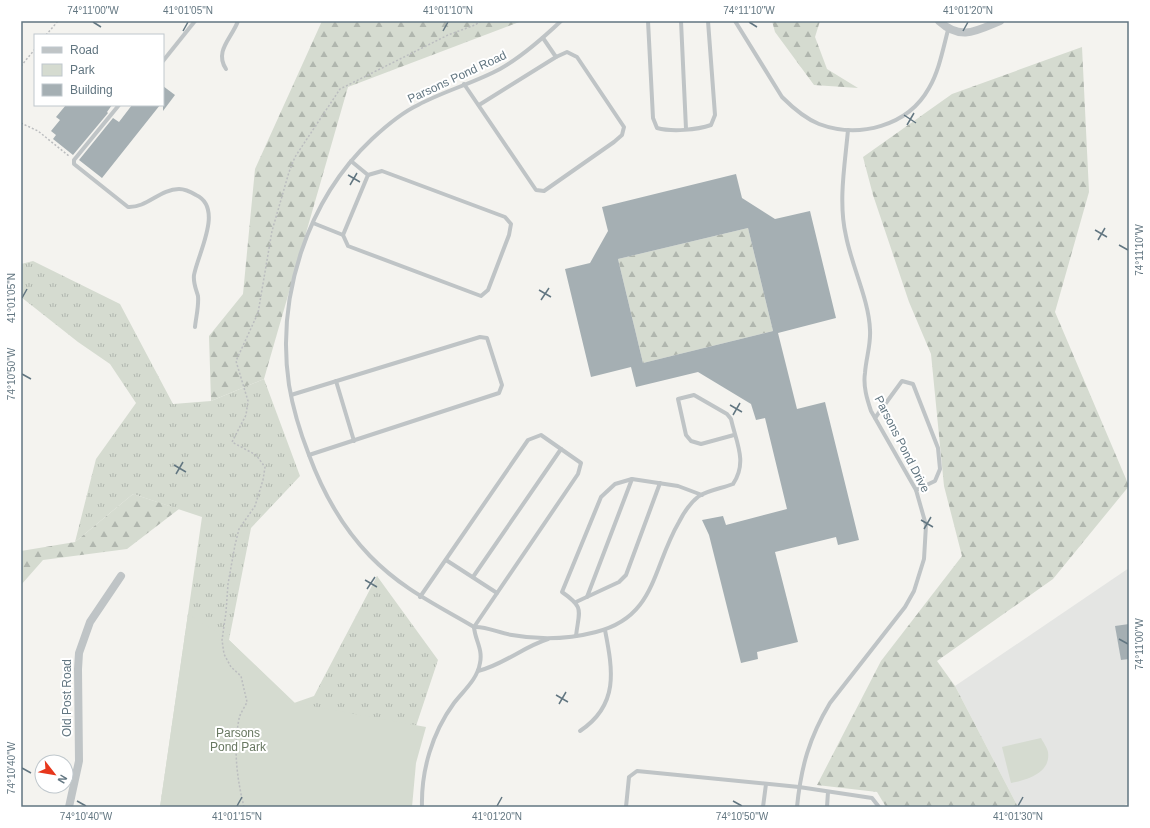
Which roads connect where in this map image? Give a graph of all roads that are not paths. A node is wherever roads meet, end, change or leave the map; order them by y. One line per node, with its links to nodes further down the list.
1 (196, 21): 13 (lane)
2 (238, 21): 14 (lane)
3 (561, 21): 11 (lane, Parsons Pond Road)
4 (648, 21): 18 (lane)
5 (681, 21): 18 (lane)
6 (708, 21): 18 (lane)
7 (735, 21): 19 (lane)
8 (939, 21): 10 (street)
9 (1000, 21): 10 (street)
10 (948, 30): 19 (lane)
11 (543, 38): 12 (lane); 15 (lane, Parsons Pond Road)
12 (556, 57): 16 (lane); 16 (lane)
13 (164, 60)
14 (226, 69)
15 (464, 84): 16 (lane); 20 (lane, Parsons Pond Road)
16 (479, 105)
17 (118, 106): 24 (lane)
18 (686, 129)
19 (848, 130): 27 (lane, Parsons Pond Drive)
20 (351, 161): 21 (lane); 22 (lane, Parsons Pond Road)
21 (368, 175): 23 (lane); 23 (lane)
22 (313, 223): 23 (lane); 26 (lane, Parsons Pond Road)
23 (343, 235)
24 (195, 327)
25 (336, 381): 26 (lane); 29 (lane); 29 (lane)
26 (291, 395): 31 (lane, Parsons Pond Road)
27 (875, 418): 34 (lane, Parsons Pond Drive); 34 (lane)
28 (734, 435): 28 (lane); 35 (lane)
29 (354, 440): 31 (lane)
30 (560, 449): 36 (lane); 38 (lane); 39 (lane)
31 (309, 455): 40 (lane, Parsons Pond Road)
32 (632, 479): 33 (lane); 41 (lane); 42 (lane)
33 (660, 483): 35 (lane); 41 (lane)
34 (916, 490): 50 (lane, Parsons Pond Drive)
35 (702, 495): 44 (lane)
36 (446, 560): 38 (lane); 40 (lane)
37 (121, 576): 52 (street, Old Post Road)
38 (473, 577): 39 (lane)
39 (497, 593): 43 (lane)
40 (420, 597): 43 (lane, Parsons Pond Road)
41 (587, 597): 42 (lane)
42 (576, 602): 45 (lane)
43 (474, 627): 46 (lane, Parsons Pond Road); 47 (lane)
44 (605, 630): 45 (lane); 48 (lane)
45 (576, 636): 46 (lane)
46 (552, 638): 47 (lane)
47 (478, 671): 53 (lane)
48 (580, 731)
49 (766, 784): 50 (lane); 54 (lane); 56 (lane)
50 (799, 787): 51 (lane); 57 (lane, Parsons Pond Drive)
51 (828, 792): 58 (lane); 59 (lane)
52 (69, 807)
53 (422, 807)
54 (626, 807): 55 (lane)
55 (632, 807)
56 (763, 807)
57 (797, 807)
58 (827, 807)
59 (879, 807)

